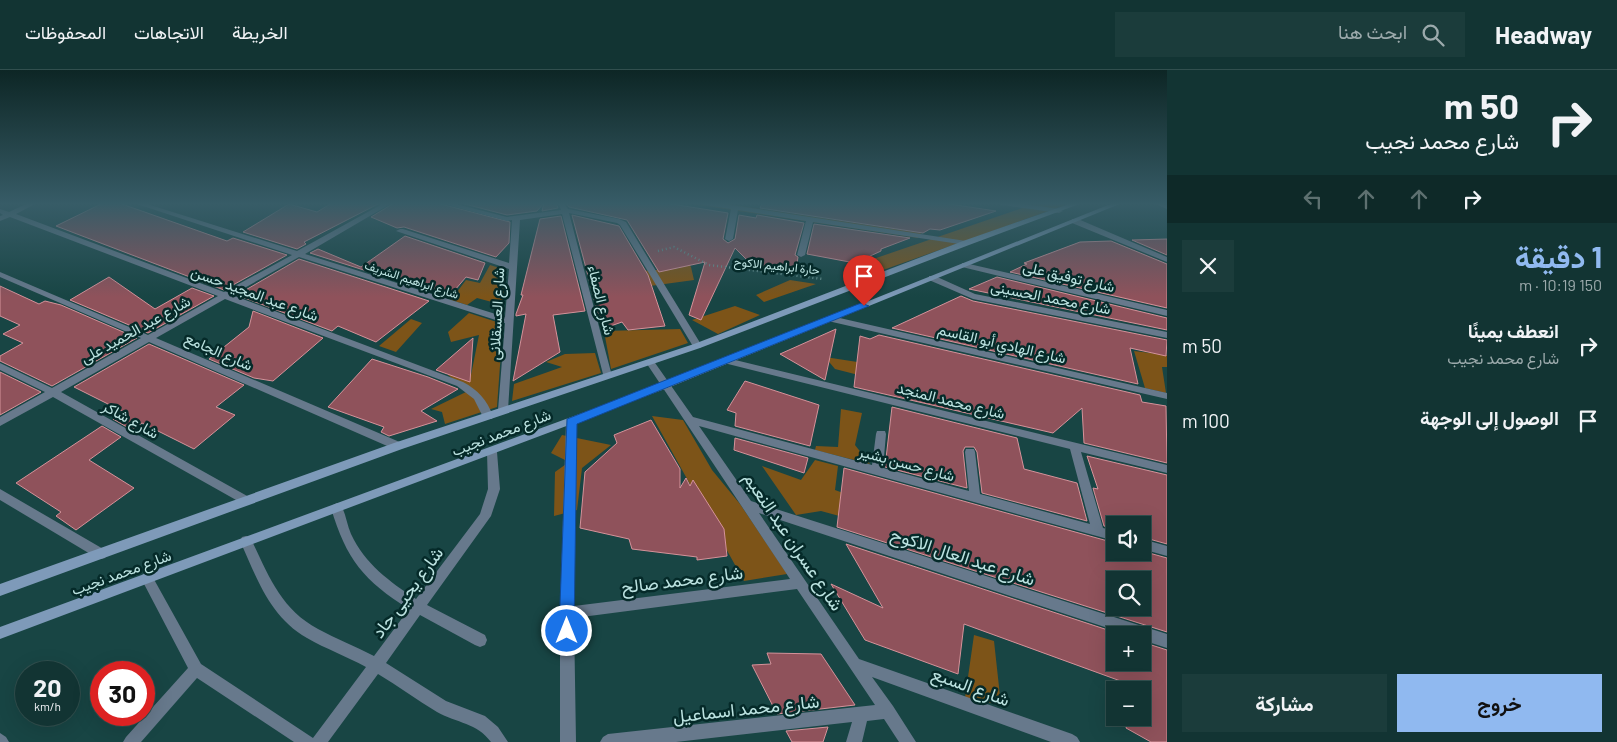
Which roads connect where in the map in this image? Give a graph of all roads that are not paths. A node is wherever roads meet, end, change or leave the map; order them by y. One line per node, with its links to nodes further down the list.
1 (63, 234): 23 (street, شارع عبد المجيد حسن)
2 (236, 234): 16 (street, شارع ابراهيم الشريف)
3 (333, 234): 16 (street, شارع عبد الحميد على)
4 (410, 234): 20 (street)
5 (515, 234): 20 (street, شارع العسقلانى)
6 (570, 234): 33 (street, شارع الصفاء)
7 (630, 234): 29 (street)
8 (730, 234): 14 (street)
9 (806, 234): 17 (street)
10 (910, 234): 15 (street)
11 (991, 234): 15 (main road, شارع محمد نجيب)
12 (1042, 234): 19 (main road, شارع محمد نجيب)
13 (1107, 234): 18 (street)
14 (729, 239)
15 (966, 243): 29 (main road, شارع محمد نجيب)
16 (298, 254): 23 (street, شارع عبد الحميد على); 26 (street, شارع ابراهيم الشريف)
17 (801, 255)
18 (1167, 260)
19 (965, 265): 22 (main road, شارع محمد نجيب); 24 (street, شارع توفيق على)
20 (512, 267): 26 (street, شارع العسقلانى)
21 (0, 274): 28 (street, شارع الجامع)
22 (932, 278): 25 (main road, شارع محمد نجيب); 27 (street, شارع محمد الحسينى)
23 (222, 296): 28 (street, شارع عبد الحميد على); 38 (street, شارع عبد المجيد حسن)
24 (1165, 312)
25 (831, 319): 30 (main road, شارع محمد نجيب); 36 (street, شارع الهادي أبو القاسم)
26 (509, 322): 37 (street, شارع العسقلانى)
27 (1167, 334)
28 (149, 336): 35 (street, شارع عبد الحميد على); 43 (street, شارع الجامع)
29 (697, 346): 31 (main road, شارع محمد نجيب)
30 (727, 361): 34 (main road, شارع محمد نجيب); 44 (street, شارع محمد المنجد)
31 (650, 362): 33 (main road, شارع محمد نجيب); 34 (street, شارع عسران عبد النعيم)
32 (0, 366): 35 (street, شارع شاكر)
33 (607, 376): 37 (main road, شارع محمد نجيب)
34 (667, 385): 39 (street, شارع عسران عبد النعيم); 41 (main road, شارع محمد نجيب)
35 (52, 392): 40 (street, شارع عبد الحميد على); 51 (street, شارع شاكر)
36 (1167, 396)
37 (503, 410): 38 (main road, شارع محمد نجيب)
38 (488, 416): 43 (main road, شارع محمد نجيب)
39 (691, 420): 48 (street, شارع حسن بشير); 52 (street, شارع عسران عبد النعيم)
40 (0, 422)
41 (571, 422): 45 (main road, شارع محمد نجيب); 64 (street)
42 (881, 434): 48 (street)
43 (398, 446): 51 (main road, شارع محمد نجيب)
44 (1074, 446): 47 (street, شارع محمد المنجد); 54 (street)
45 (492, 452): 53 (main road, شارع محمد نجيب); 63 (street, شارع يحيى جاد)
46 (970, 452): 50 (street)
47 (1167, 469)
48 (877, 471): 50 (street, شارع حسن بشير)
49 (0, 494): 59 (street)
50 (975, 498): 54 (street, شارع حسن بشير)
51 (246, 500): 59 (main road, شارع محمد نجيب)
52 (748, 505): 61 (street, شارع عسران عبد النعيم); 67 (street, شارع عبد العال الاكوح)
53 (337, 508): 56 (main road, شارع محمد نجيب); 63 (street)
54 (1098, 532): 55 (street, شارع حسن بشير)
55 (1106, 534)
56 (246, 541): 60 (main road, شارع محمد نجيب); 68 (street)
57 (1151, 546): 58 (street)
58 (1167, 550)
59 (101, 554): 62 (main road, شارع محمد نجيب)
60 (147, 578): 65 (main road, شارع محمد نجيب); 70 (street)
61 (801, 583): 64 (street, شارع محمد صالح); 69 (street, شارع عسران عبد النعيم)
62 (0, 590)
63 (420, 607): 66 (street); 68 (street, شارع يحيى جاد)
64 (567, 612): 77 (street)
65 (0, 633)
66 (480, 640)
67 (1167, 641)
68 (376, 665): 75 (street, شارع يحيى جاد); 76 (street)
69 (858, 665): 71 (street, شارع عسران عبد النعيم); 81 (street, شارع السبع)
70 (196, 669): 73 (street); 74 (street)
71 (888, 710): 72 (street, شارع محمد اسماعيل); 80 (street, شارع عسران عبد النعيم)
72 (862, 714): 78 (street, شارع محمد اسماعيل); 79 (street)
73 (131, 742)
74 (306, 742)
75 (318, 742)
76 (500, 742)
77 (568, 742)
78 (608, 742)
79 (854, 742)
80 (908, 742)
81 (1072, 742)

